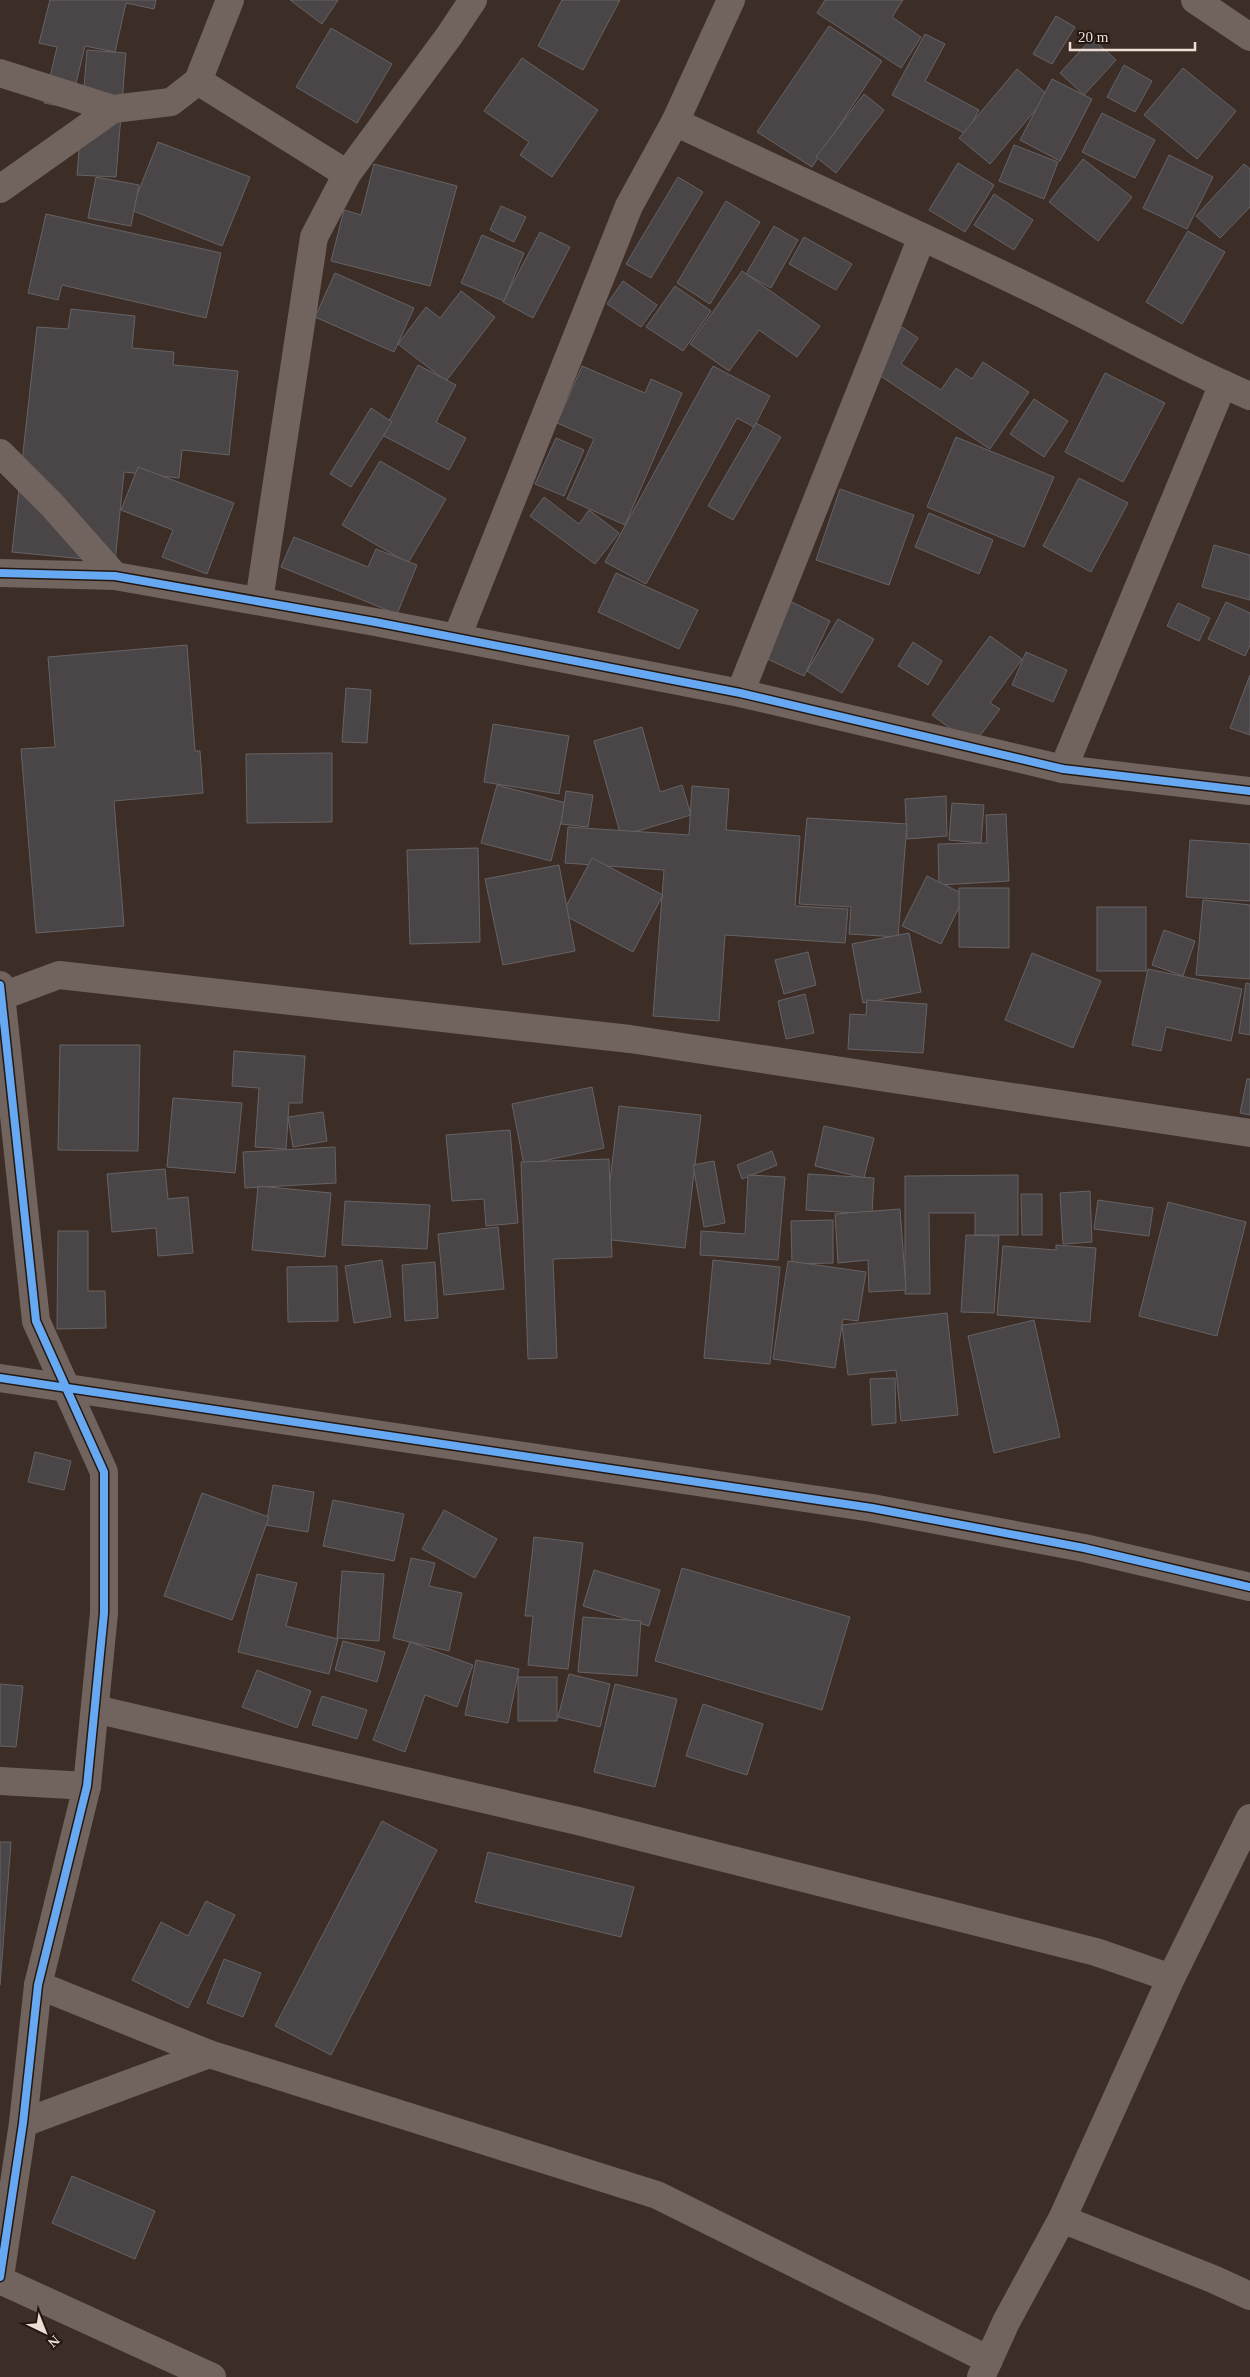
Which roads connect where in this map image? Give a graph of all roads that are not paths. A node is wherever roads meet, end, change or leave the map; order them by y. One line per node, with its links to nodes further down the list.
1 (230, 0): 7 (street)
2 (473, 0): 10 (street)
3 (731, 0): 9 (street)
4 (1195, 0): 5 (street)
5 (1250, 37)
6 (0, 73): 8 (street)
7 (198, 81): 8 (street); 10 (street)
8 (112, 109): 11 (street)
9 (674, 122): 12 (street); 19 (street)
10 (347, 174): 18 (street)
11 (0, 189)
12 (922, 237): 13 (street); 20 (street)
13 (1223, 384): 14 (street); 21 (street)
14 (1250, 396)
15 (0, 453): 17 (street)
16 (0, 573): 17 (street)
17 (115, 576): 18 (street)
18 (259, 601): 19 (street)
19 (457, 637): 20 (street)
20 (740, 693): 21 (street)
21 (1063, 769): 22 (street)
22 (1247, 796)
23 (0, 993): 24 (street); 26 (street)
24 (1250, 1133)
25 (0, 1378): 26 (street)
26 (66, 1388): 27 (street); 28 (street)
27 (1250, 1587)
28 (95, 1709): 30 (street); 32 (street)
29 (0, 1781): 30 (street)
30 (88, 1786): 33 (street)
31 (1250, 1818): 32 (street)
32 (1171, 1978): 36 (street)
33 (38, 1985): 34 (street); 35 (street)
34 (209, 2054): 35 (street); 39 (street)
35 (23, 2124): 37 (street)
36 (1062, 2219): 38 (street); 39 (street)
37 (0, 2279): 40 (street)
38 (1250, 2296)
39 (985, 2368)
40 (212, 2377)

